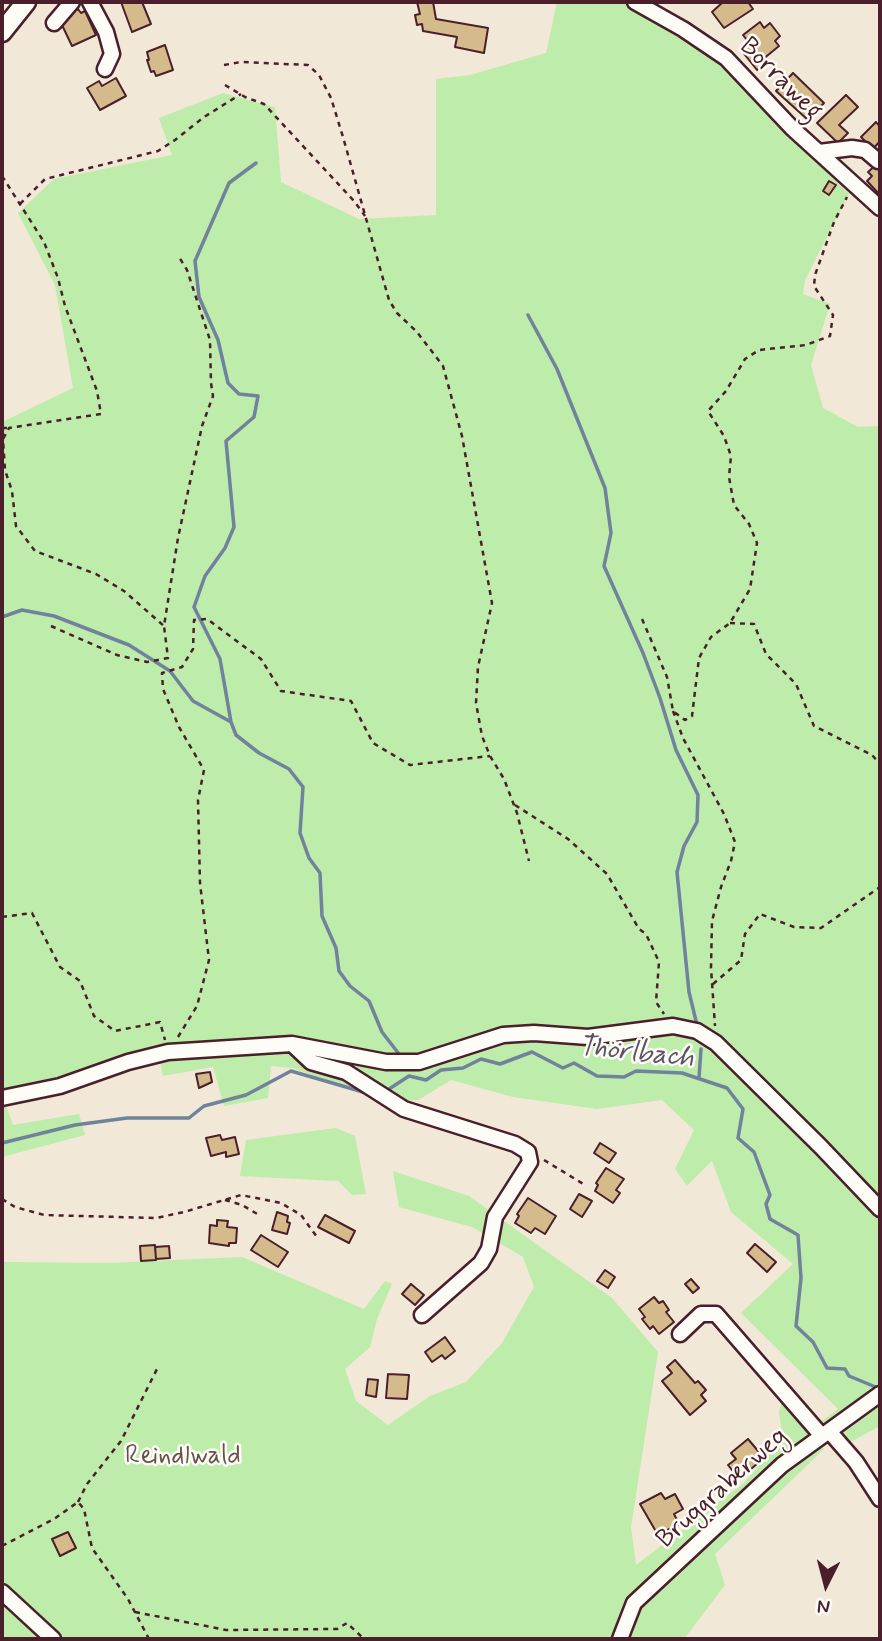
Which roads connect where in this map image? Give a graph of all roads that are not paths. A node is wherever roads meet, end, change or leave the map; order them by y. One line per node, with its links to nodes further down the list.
1 (26, 2): 6 (main road)
2 (72, 2): 5 (street)
3 (90, 2): 7 (street)
4 (635, 2): 8 (street, Borraweg)
5 (54, 23)
6 (2, 32)
7 (105, 69)
8 (819, 152): 9 (street); 10 (street, Borraweg)
9 (878, 161)
10 (880, 208)
11 (292, 1044): 12 (street); 13 (street); 14 (street)
12 (2, 1098)
13 (880, 1209)
14 (422, 1315)
15 (680, 1334): 17 (street)
16 (880, 1394): 17 (street, Bruggraberweg)
17 (825, 1434): 18 (street); 21 (street, Bruggraberweg)
18 (880, 1499)
19 (2, 1592): 20 (street)
20 (53, 1639)
21 (620, 1639)

